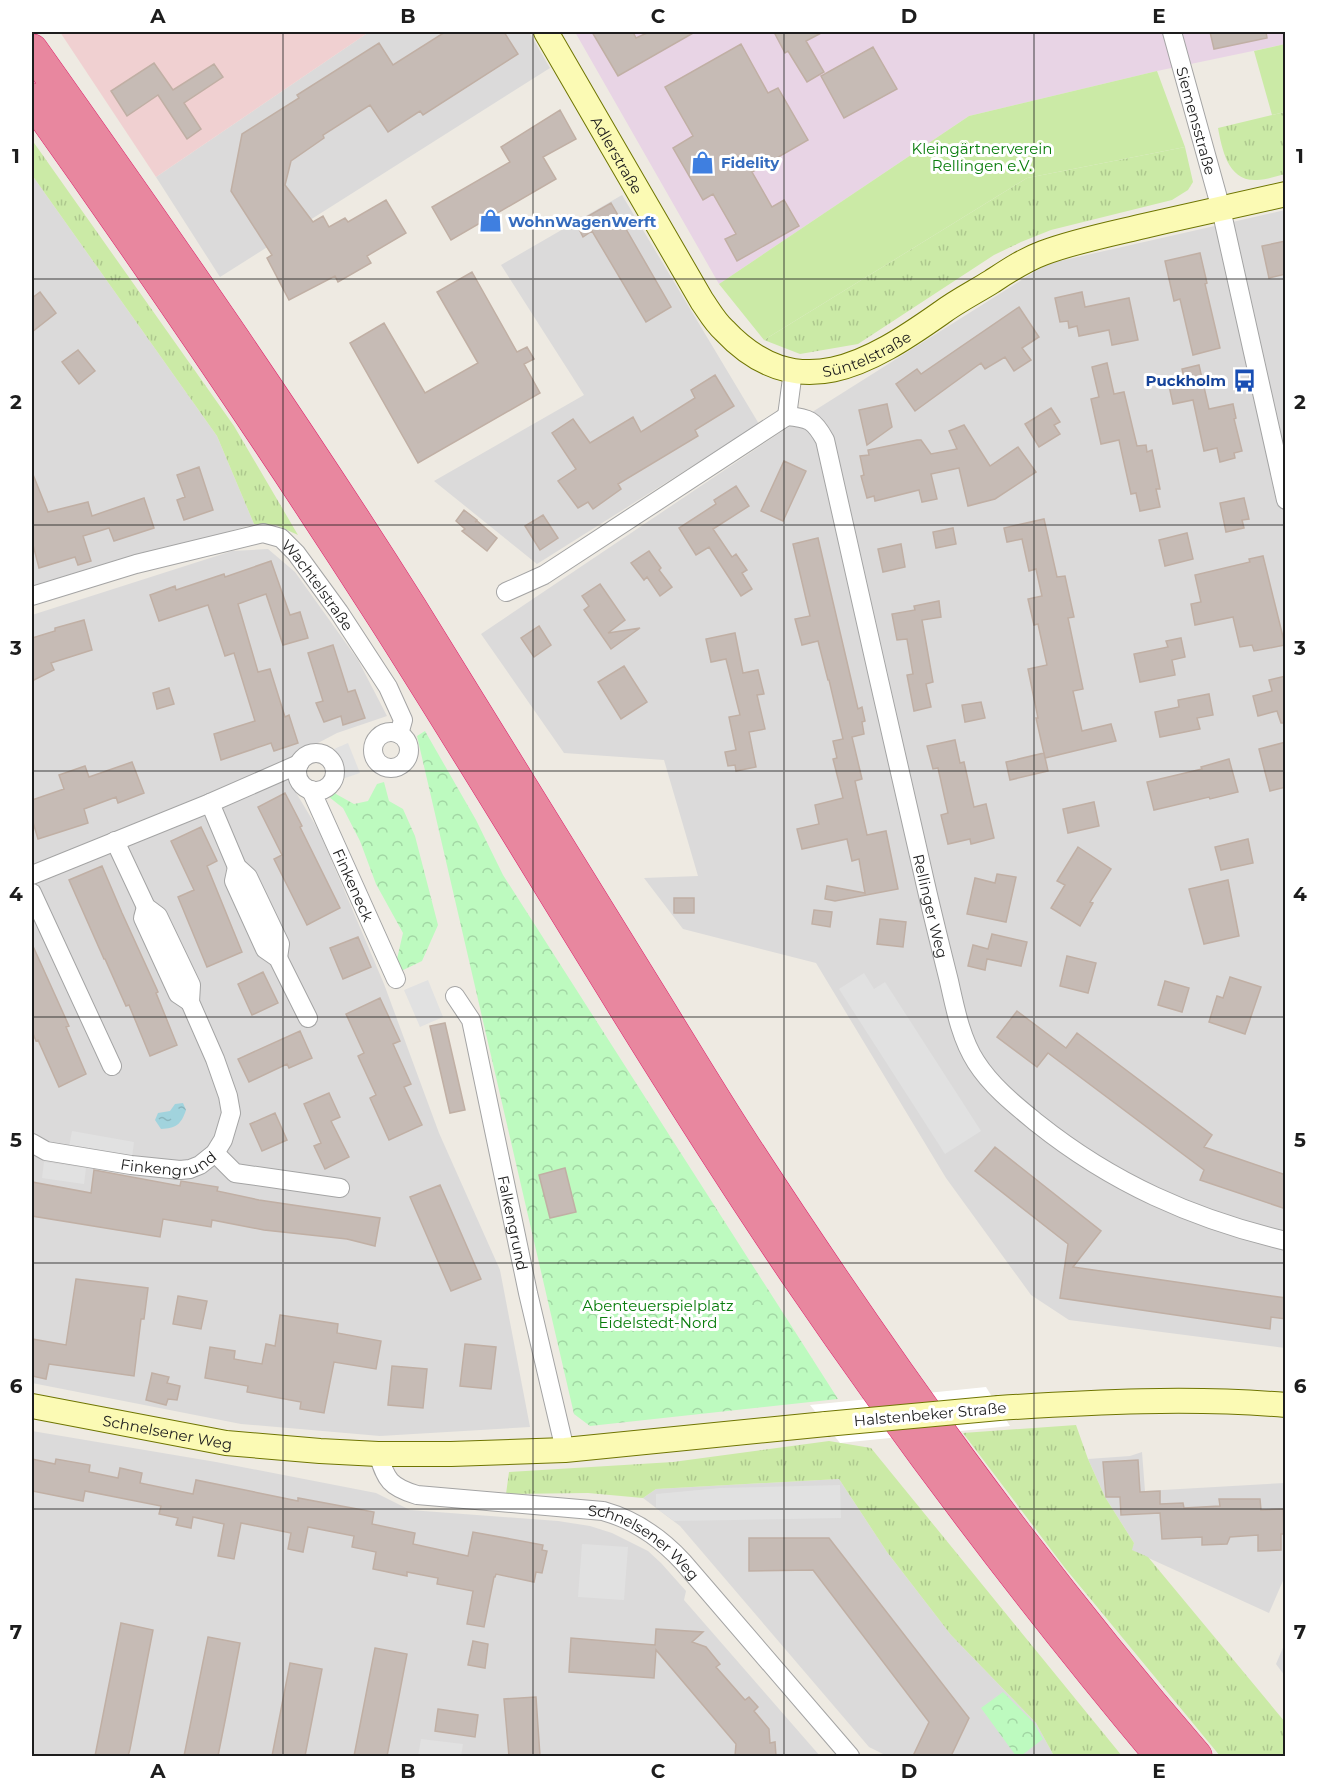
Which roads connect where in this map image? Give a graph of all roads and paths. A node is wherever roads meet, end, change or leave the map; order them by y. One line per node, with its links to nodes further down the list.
1 (546, 32): 7 (street, Adlerstraße)
2 (1172, 32): 6 (street, Siemensstraße)
3 (32, 50): 33 (highway)
4 (32, 99): 32 (highway)
5 (1286, 194): 6 (street, Süntelstraße)
6 (1221, 208): 7 (street, Süntelstraße); 9 (street)
7 (793, 371): 8 (street)
8 (787, 416): 10 (street); 26 (street, Rellinger Weg)
9 (1286, 500)
10 (506, 592)
11 (32, 596): 12 (street, Wachtelstraße)
12 (399, 734)
13 (299, 764): 14 (street, Finkeneck); 14 (street); 15 (street)
14 (311, 790): 19 (street, Finkeneck)
15 (210, 803): 16 (street); 21 (street)
16 (115, 841): 17 (street); 24 (street, Finkengrund)
17 (32, 875)
18 (32, 892): 22 (street)
19 (396, 979)
20 (455, 996): 29 (street, Falkengrund)
21 (308, 1018)
22 (112, 1066)
23 (32, 1143): 24 (street, Finkengrund)
24 (215, 1153): 25 (street)
25 (340, 1188)
26 (1286, 1241)
27 (1286, 1405): 29 (street, Halstenbeker Straße, bridge)
28 (32, 1406): 30 (street, Schnelsener Weg)
29 (571, 1450): 30 (street, Schnelsener Weg)
30 (378, 1454): 31 (street, Schnelsener Weg)
31 (850, 1756)
32 (1161, 1756)
33 (1196, 1756)

